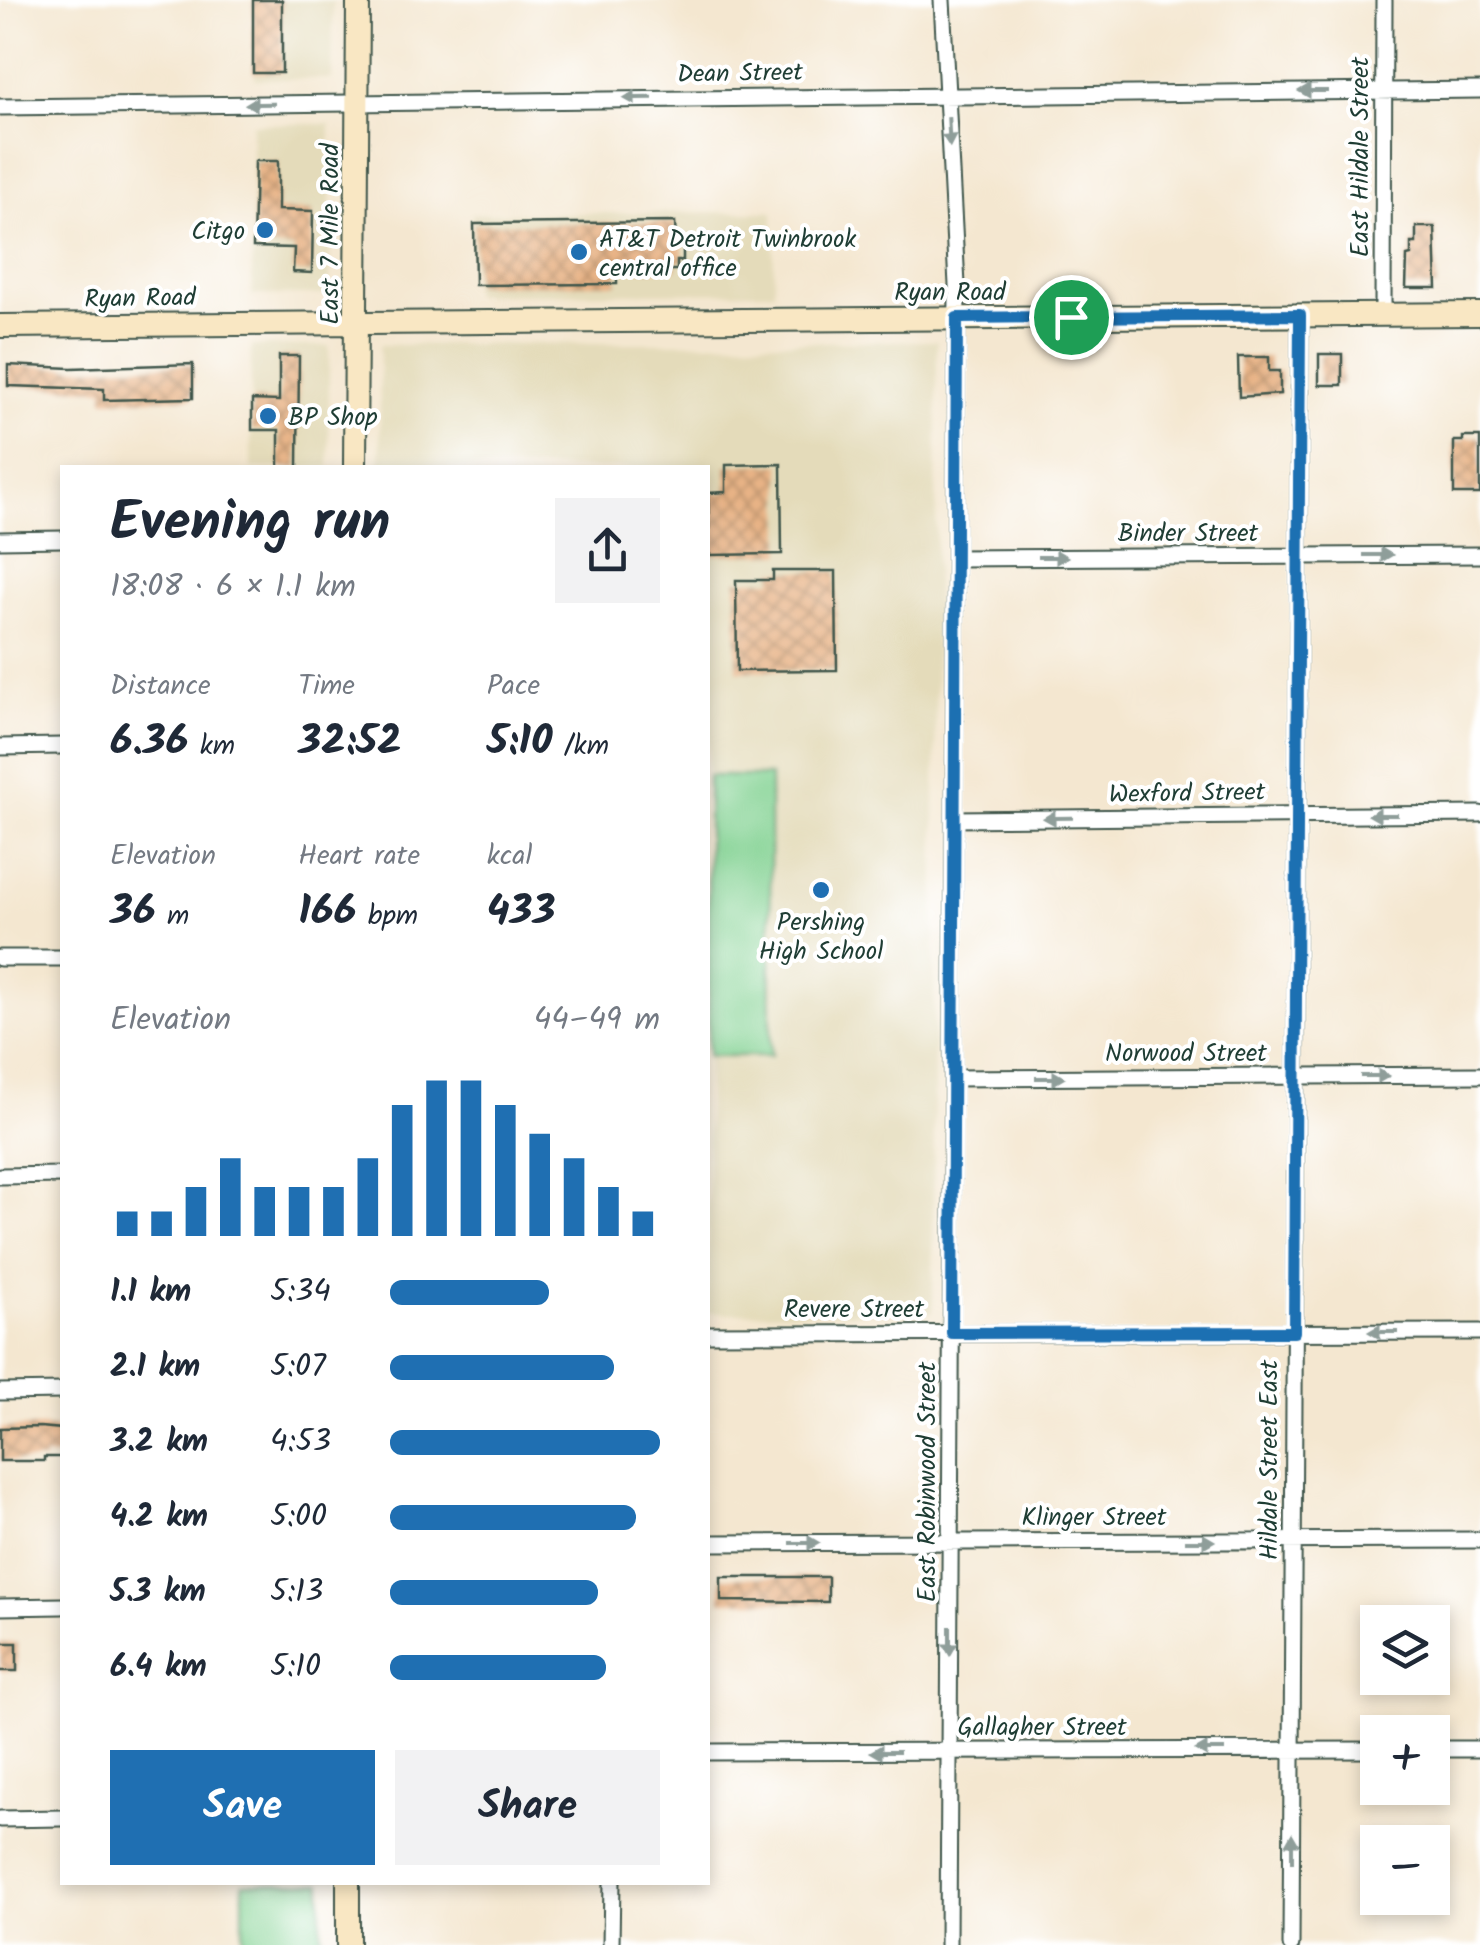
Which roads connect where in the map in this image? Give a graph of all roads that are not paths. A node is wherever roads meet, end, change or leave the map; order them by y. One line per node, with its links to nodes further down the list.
1 (358, 0): 7 (street, East 7 Mile Road)
2 (942, 0): 6 (street, East Robinwood Street)
3 (1384, 0): 4 (street, East Hildale Street)
4 (1384, 90): 5 (street, Dean Street); 6 (street, Dean Street, one-way to 6); 9 (street, East Hildale Street)
5 (1480, 90)
6 (947, 94): 7 (street, Dean Street, one-way to 7); 12 (street, East Robinwood Street, one-way to 12)
7 (357, 102): 8 (street, Dean Street, one-way to 8); 13 (street, East 7 Mile Road)
8 (0, 107)
9 (1383, 314): 10 (street, Ryan Road); 11 (street, Ryan Road)
10 (1480, 314)
11 (1300, 315): 12 (street, Ryan Road); 19 (street, Hildale Street East)
12 (957, 318): 13 (street, Ryan Road); 20 (street, East Robinwood Street)
13 (356, 323): 14 (street, Ryan Road); 15 (street, East 7 Mile Road)
14 (0, 326)
15 (355, 465)
16 (60, 539): 17 (street)
17 (0, 540)
18 (1480, 554): 19 (street, Binder Street, one-way to 18)
19 (1298, 556): 20 (street, Binder Street, one-way to 19); 24 (street, Hildale Street East)
20 (956, 558): 25 (street, East Robinwood Street)
21 (60, 746): 22 (street)
22 (0, 747)
23 (1480, 814): 24 (street, Wexford Street, one-way to 24)
24 (1297, 816): 25 (street, Wexford Street, one-way to 25); 29 (street, Hildale Street East)
25 (954, 819): 30 (street, East Robinwood Street)
26 (0, 958): 27 (street)
27 (60, 958)
28 (1480, 1075): 29 (street, Norwood Street, one-way to 28)
29 (1296, 1077): 30 (street, Norwood Street, one-way to 29); 33 (street, Hildale Street East)
30 (953, 1078): 35 (street, East Robinwood Street)
31 (60, 1175): 32 (street)
32 (0, 1176)
33 (1294, 1332): 34 (street, Revere Street, one-way to 33); 35 (street, Revere Street); 41 (street, Hildale Street East)
34 (1480, 1332)
35 (952, 1333): 36 (street, Revere Street); 40 (street, East Robinwood Street)
36 (710, 1334)
37 (0, 1392): 38 (street)
38 (60, 1392)
39 (1480, 1540): 41 (street, Klinger Street)
40 (950, 1542): 41 (street, Klinger Street, one-way to 41); 42 (street, Klinger Street, one-way to 40); 49 (street, East Robinwood Street, one-way to 49)
41 (1293, 1542): 47 (street, Hildale Street East)
42 (710, 1543)
43 (0, 1606): 44 (street)
44 (60, 1606)
45 (1450, 1749): 46 (street)
46 (1480, 1749)
47 (1292, 1750): 48 (street, Gallagher Street); 49 (street, Gallagher Street, one-way to 49); 58 (street, Hildale Street East, one-way to 47)
48 (1360, 1750)
49 (950, 1751): 50 (street, Gallagher Street, one-way to 50); 57 (street, East Robinwood Street)
50 (710, 1752)
51 (60, 1818): 52 (street)
52 (0, 1819)
53 (348, 1885): 55 (street)
54 (612, 1885): 56 (street)
55 (348, 1945)
56 (612, 1945)
57 (948, 1945)
58 (1291, 1945)

